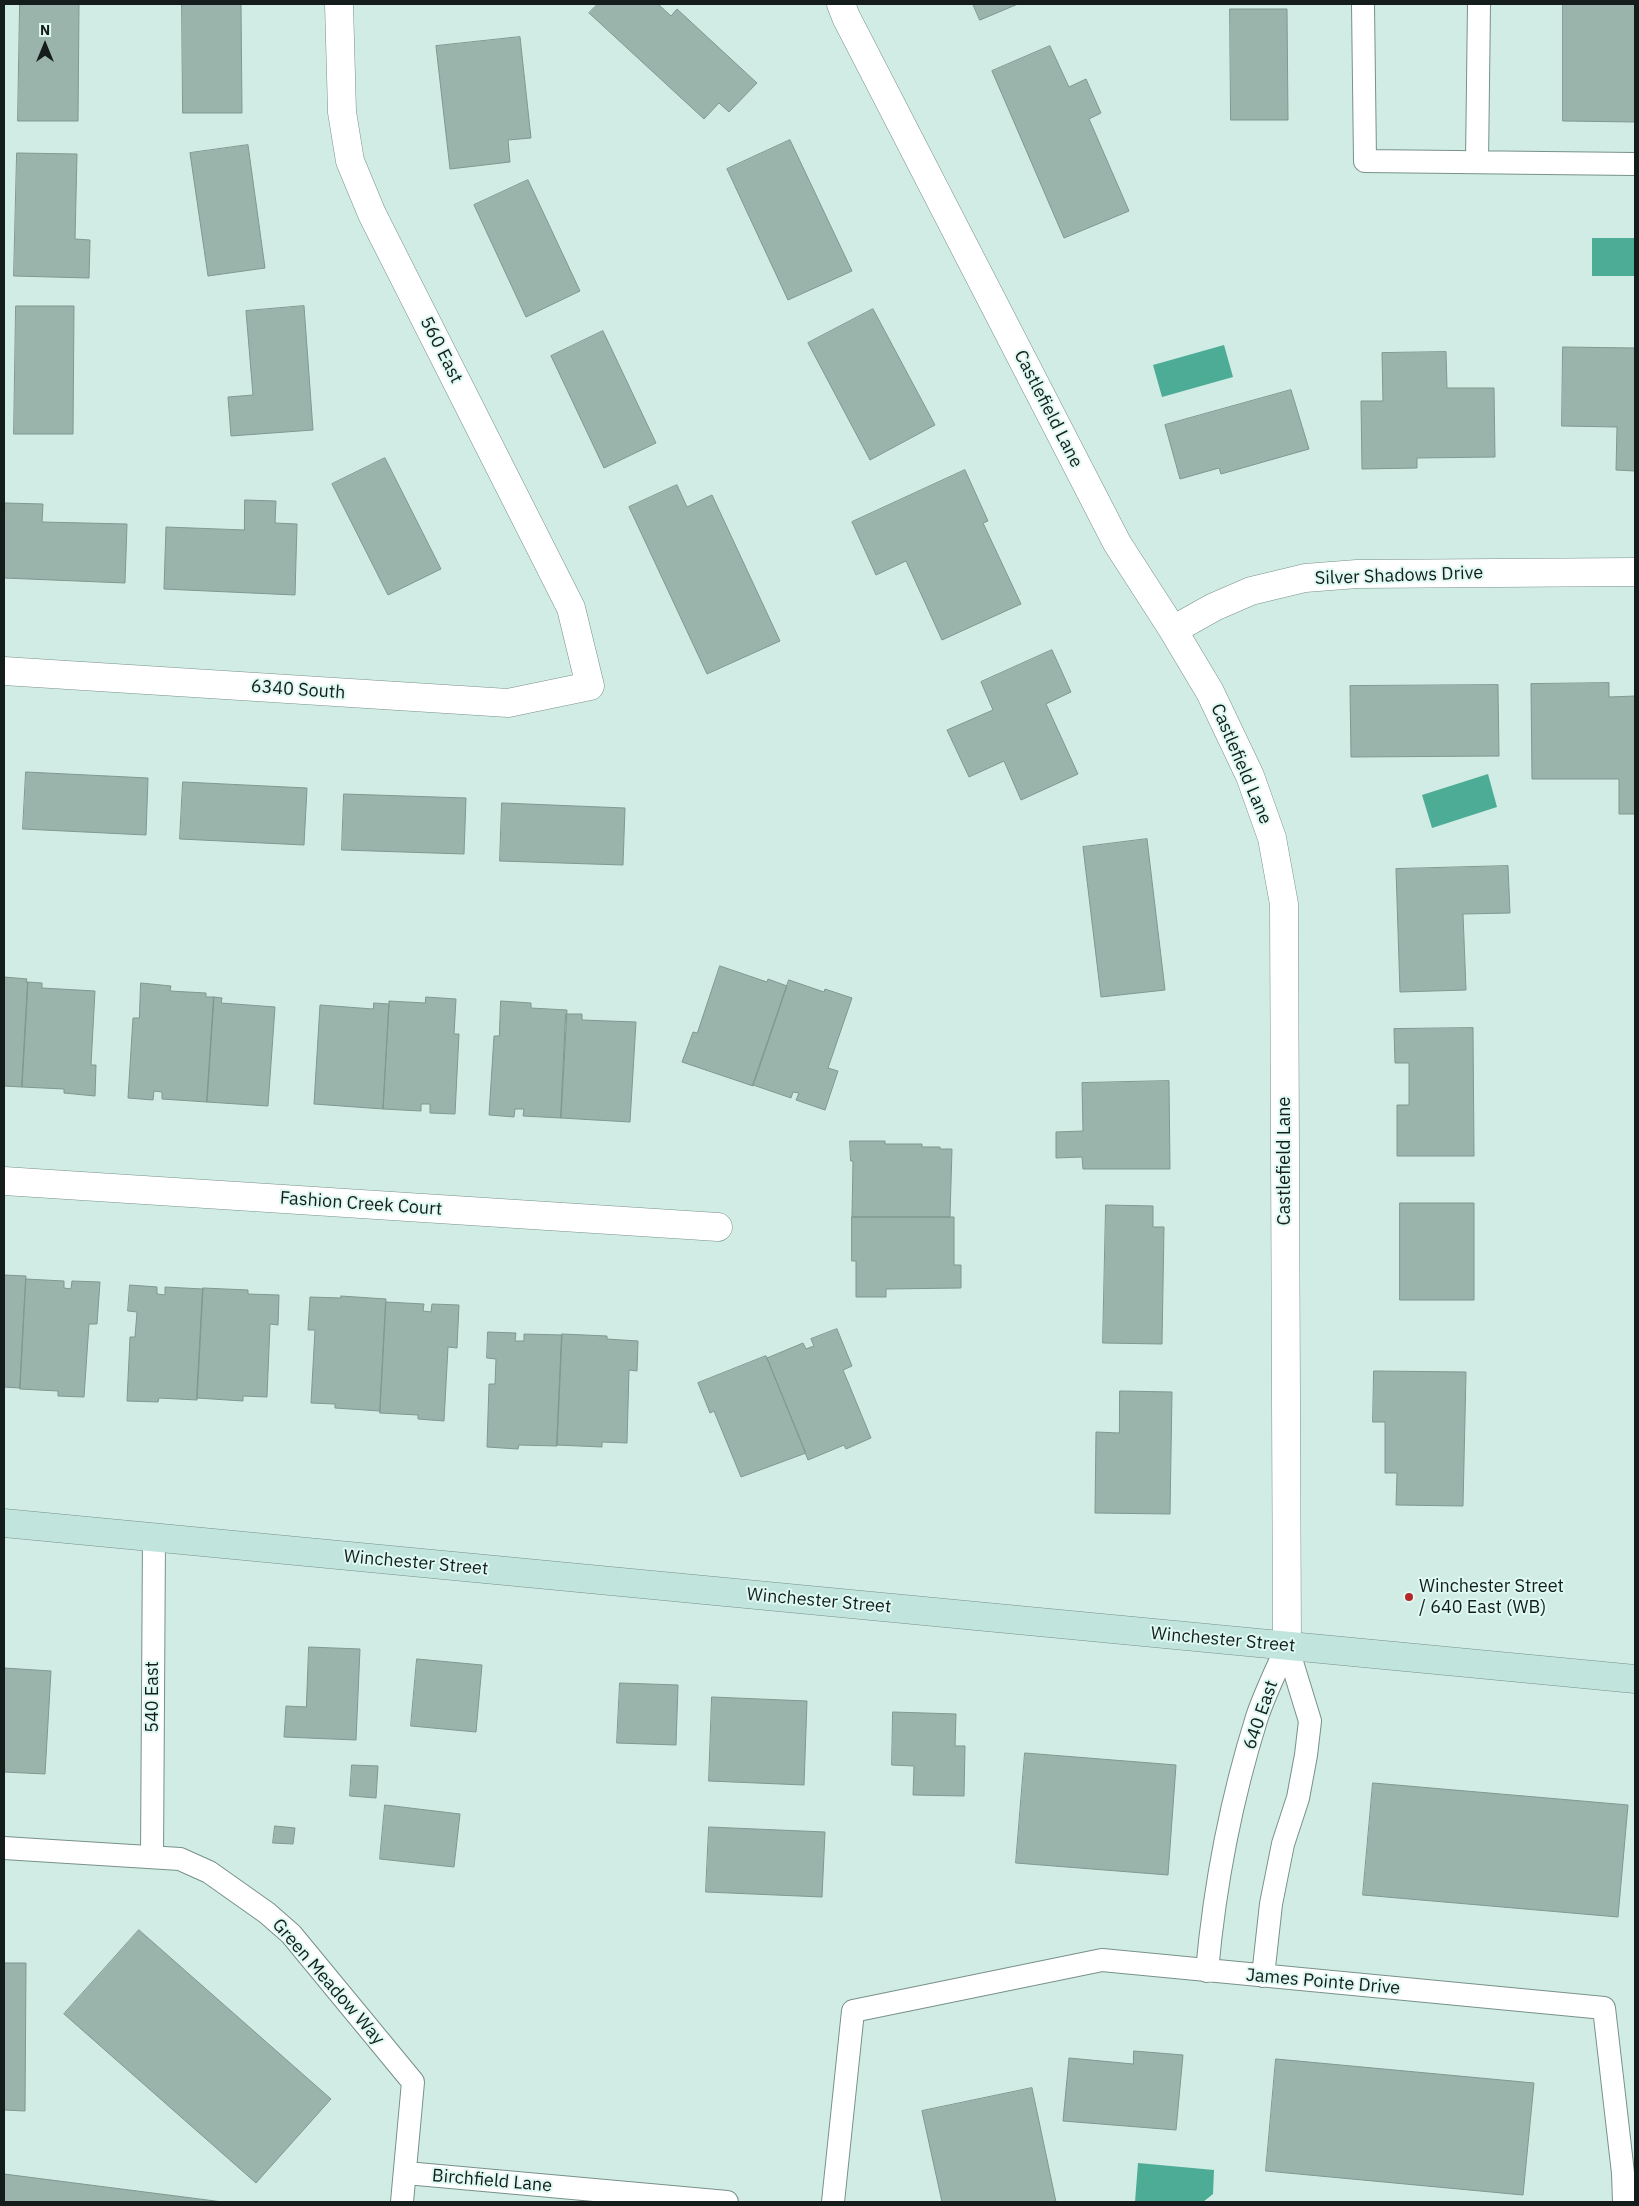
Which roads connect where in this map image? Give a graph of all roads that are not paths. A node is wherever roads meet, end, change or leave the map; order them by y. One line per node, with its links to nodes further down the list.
1 (339, 4): 10 (street, 560 East)
2 (841, 4): 8 (street, Castlefield Lane)
3 (1363, 4): 5 (lane)
4 (1478, 4): 5 (lane)
5 (1477, 162): 6 (lane)
6 (1635, 164)
7 (1635, 572): 8 (street, Silver Shadows Drive)
8 (1173, 630): 15 (street, Castlefield Lane)
9 (4, 671): 10 (street, 6340 South)
10 (590, 686)
11 (4, 1181): 12 (street, Fashion Creek Court)
12 (718, 1227)
13 (4, 1523): 14 (main road, Winchester Street)
14 (154, 1538): 15 (main road, Winchester Street); 18 (lane, 540 East)
15 (1287, 1646): 16 (main road, Winchester Street); 19 (lane, 640 East); 20 (lane, 640 East)
16 (1635, 1679)
17 (4, 1848): 18 (lane, Green Meadow Way)
18 (152, 1856): 21 (lane, Green Meadow Way)
19 (1207, 1971): 20 (lane, James Pointe Drive); 24 (lane, James Pointe Drive)
20 (1263, 1976): 25 (lane, James Pointe Drive)
21 (406, 2173): 22 (lane, Green Meadow Way); 23 (lane, Birchfield Lane)
22 (402, 2202)
23 (727, 2202)
24 (833, 2202)
25 (1624, 2202)

